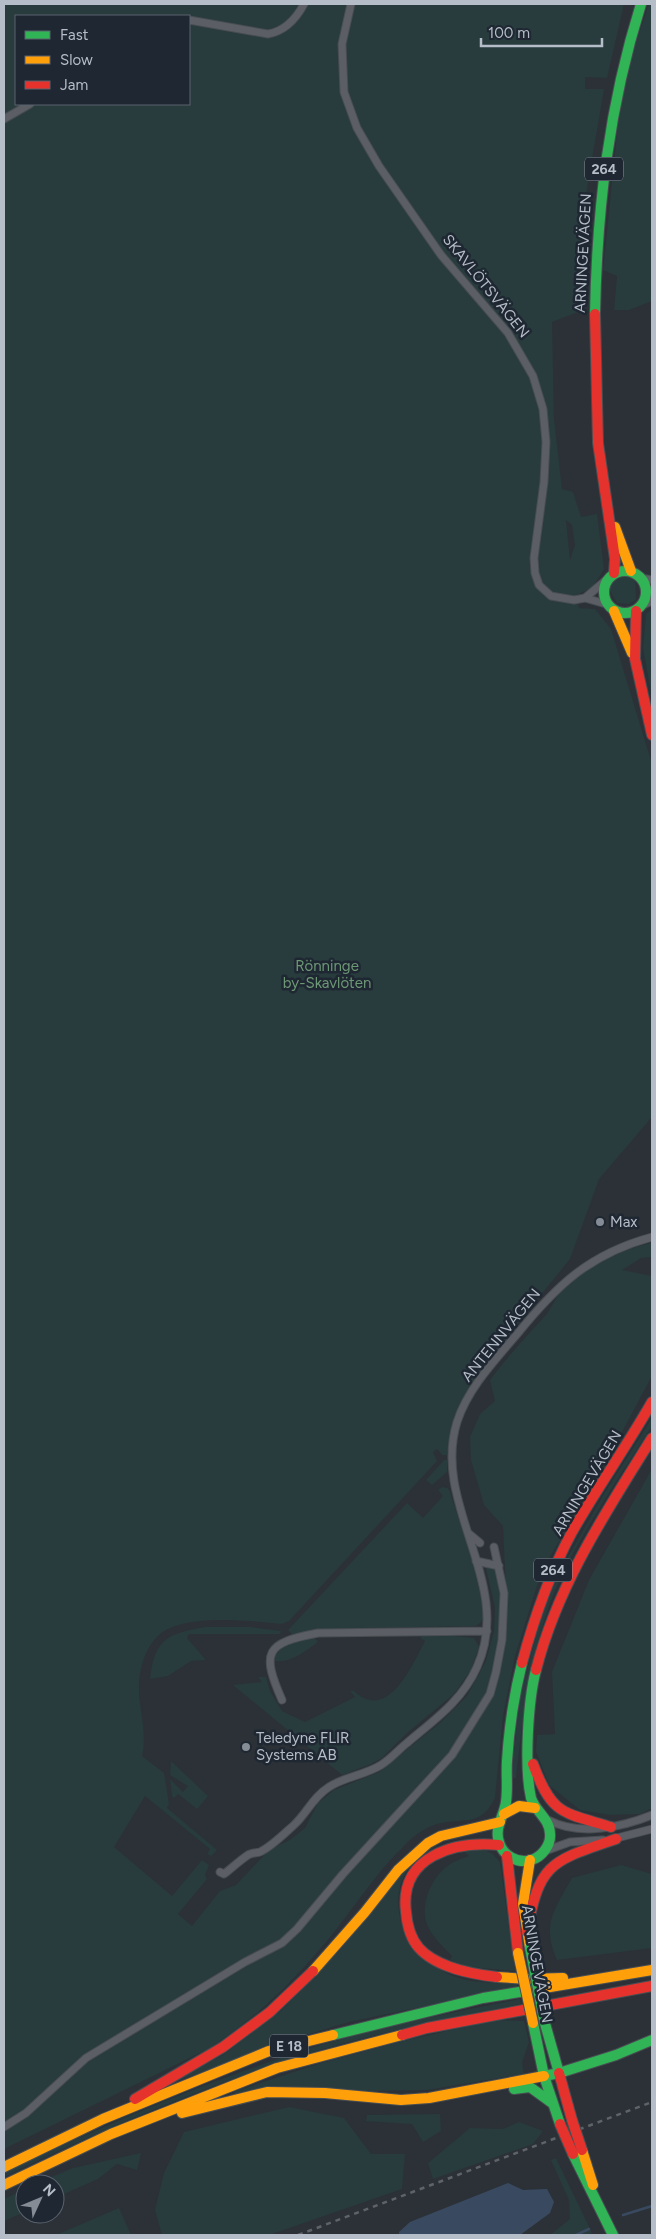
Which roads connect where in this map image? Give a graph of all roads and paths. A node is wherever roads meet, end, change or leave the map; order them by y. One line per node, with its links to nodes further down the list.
1 (304, 4): 4 (street)
2 (351, 4): 13 (street, SKAVLÖTSVÄGEN)
3 (640, 4): 7 (main road, ARNINGEVÄGEN / 264)
4 (190, 20)
5 (28, 105): 6 (street)
6 (4, 119)
7 (607, 507): 8 (main road, ARNINGEVÄGEN / 264); 9 (main road, ARNINGEVÄGEN / 264)
8 (631, 571): 9 (main road); 10 (main road)
9 (614, 573): 12 (main road)
10 (642, 578): 11 (street); 16 (main road)
11 (652, 580)
12 (606, 581): 13 (street); 15 (main road)
13 (585, 598): 15 (street, SKAVLÖTSVÄGEN)
14 (652, 601): 16 (street)
15 (606, 604): 17 (main road)
16 (638, 609): 17 (main road); 18 (main road)
17 (614, 611): 18 (main road)
18 (635, 659): 19 (main road)
19 (652, 735)
20 (651, 1237): 23 (street, ANTENNVÄGEN)
21 (652, 1402): 33 (main road, ARNINGEVÄGEN / 264)
22 (652, 1438): 30 (main road, ARNINGEVÄGEN / 264)
23 (468, 1533): 24 (street); 26 (street, ANTENNVÄGEN)
24 (480, 1543)
25 (494, 1547): 27 (street)
26 (476, 1561): 27 (street); 28 (street, ANTENNVÄGEN)
27 (499, 1566): 53 (street)
28 (487, 1631): 29 (street); 42 (street, ANTENNVÄGEN)
29 (282, 1700)
30 (529, 1753): 31 (main road, ARNINGEVÄGEN / 264); 35 (main road)
31 (535, 1808): 33 (main road); 34 (main road)
32 (652, 1814): 35 (street)
33 (502, 1818): 38 (main road, ARNINGEVÄGEN / 264); 52 (main road)
34 (548, 1820): 35 (street); 39 (main road)
35 (611, 1827)
36 (652, 1829): 37 (street)
37 (616, 1839): 39 (street); 43 (main road)
38 (499, 1845): 40 (main road); 45 (main road)
39 (545, 1852): 41 (main road)
40 (507, 1856): 41 (main road); 49 (main road, ARNINGEVÄGEN, bridge)
41 (530, 1860): 43 (main road, ARNINGEVÄGEN)
42 (220, 1872)
43 (527, 1932): 48 (main road, ARNINGEVÄGEN, bridge)
44 (652, 1970): 45 (main road, E 18)
45 (639, 1972): 52 (main road, E 18)
46 (652, 1986): 54 (main road, E 18)
47 (652, 2040): 48 (main road)
48 (559, 2073): 49 (main road); 55 (main road, ARNINGEVÄGEN, bridge)
49 (544, 2076): 50 (main road); 51 (main road, ARNINGEVÄGEN)
50 (429, 2098): 51 (main road); 54 (main road)
51 (552, 2103): 55 (main road, ARNINGEVÄGEN, bridge)
52 (103, 2119): 56 (main road, E 18)
53 (4, 2127)
54 (110, 2134): 57 (main road, E 18)
55 (577, 2152): 58 (main road)
56 (4, 2167)
57 (4, 2185)
58 (613, 2235)

